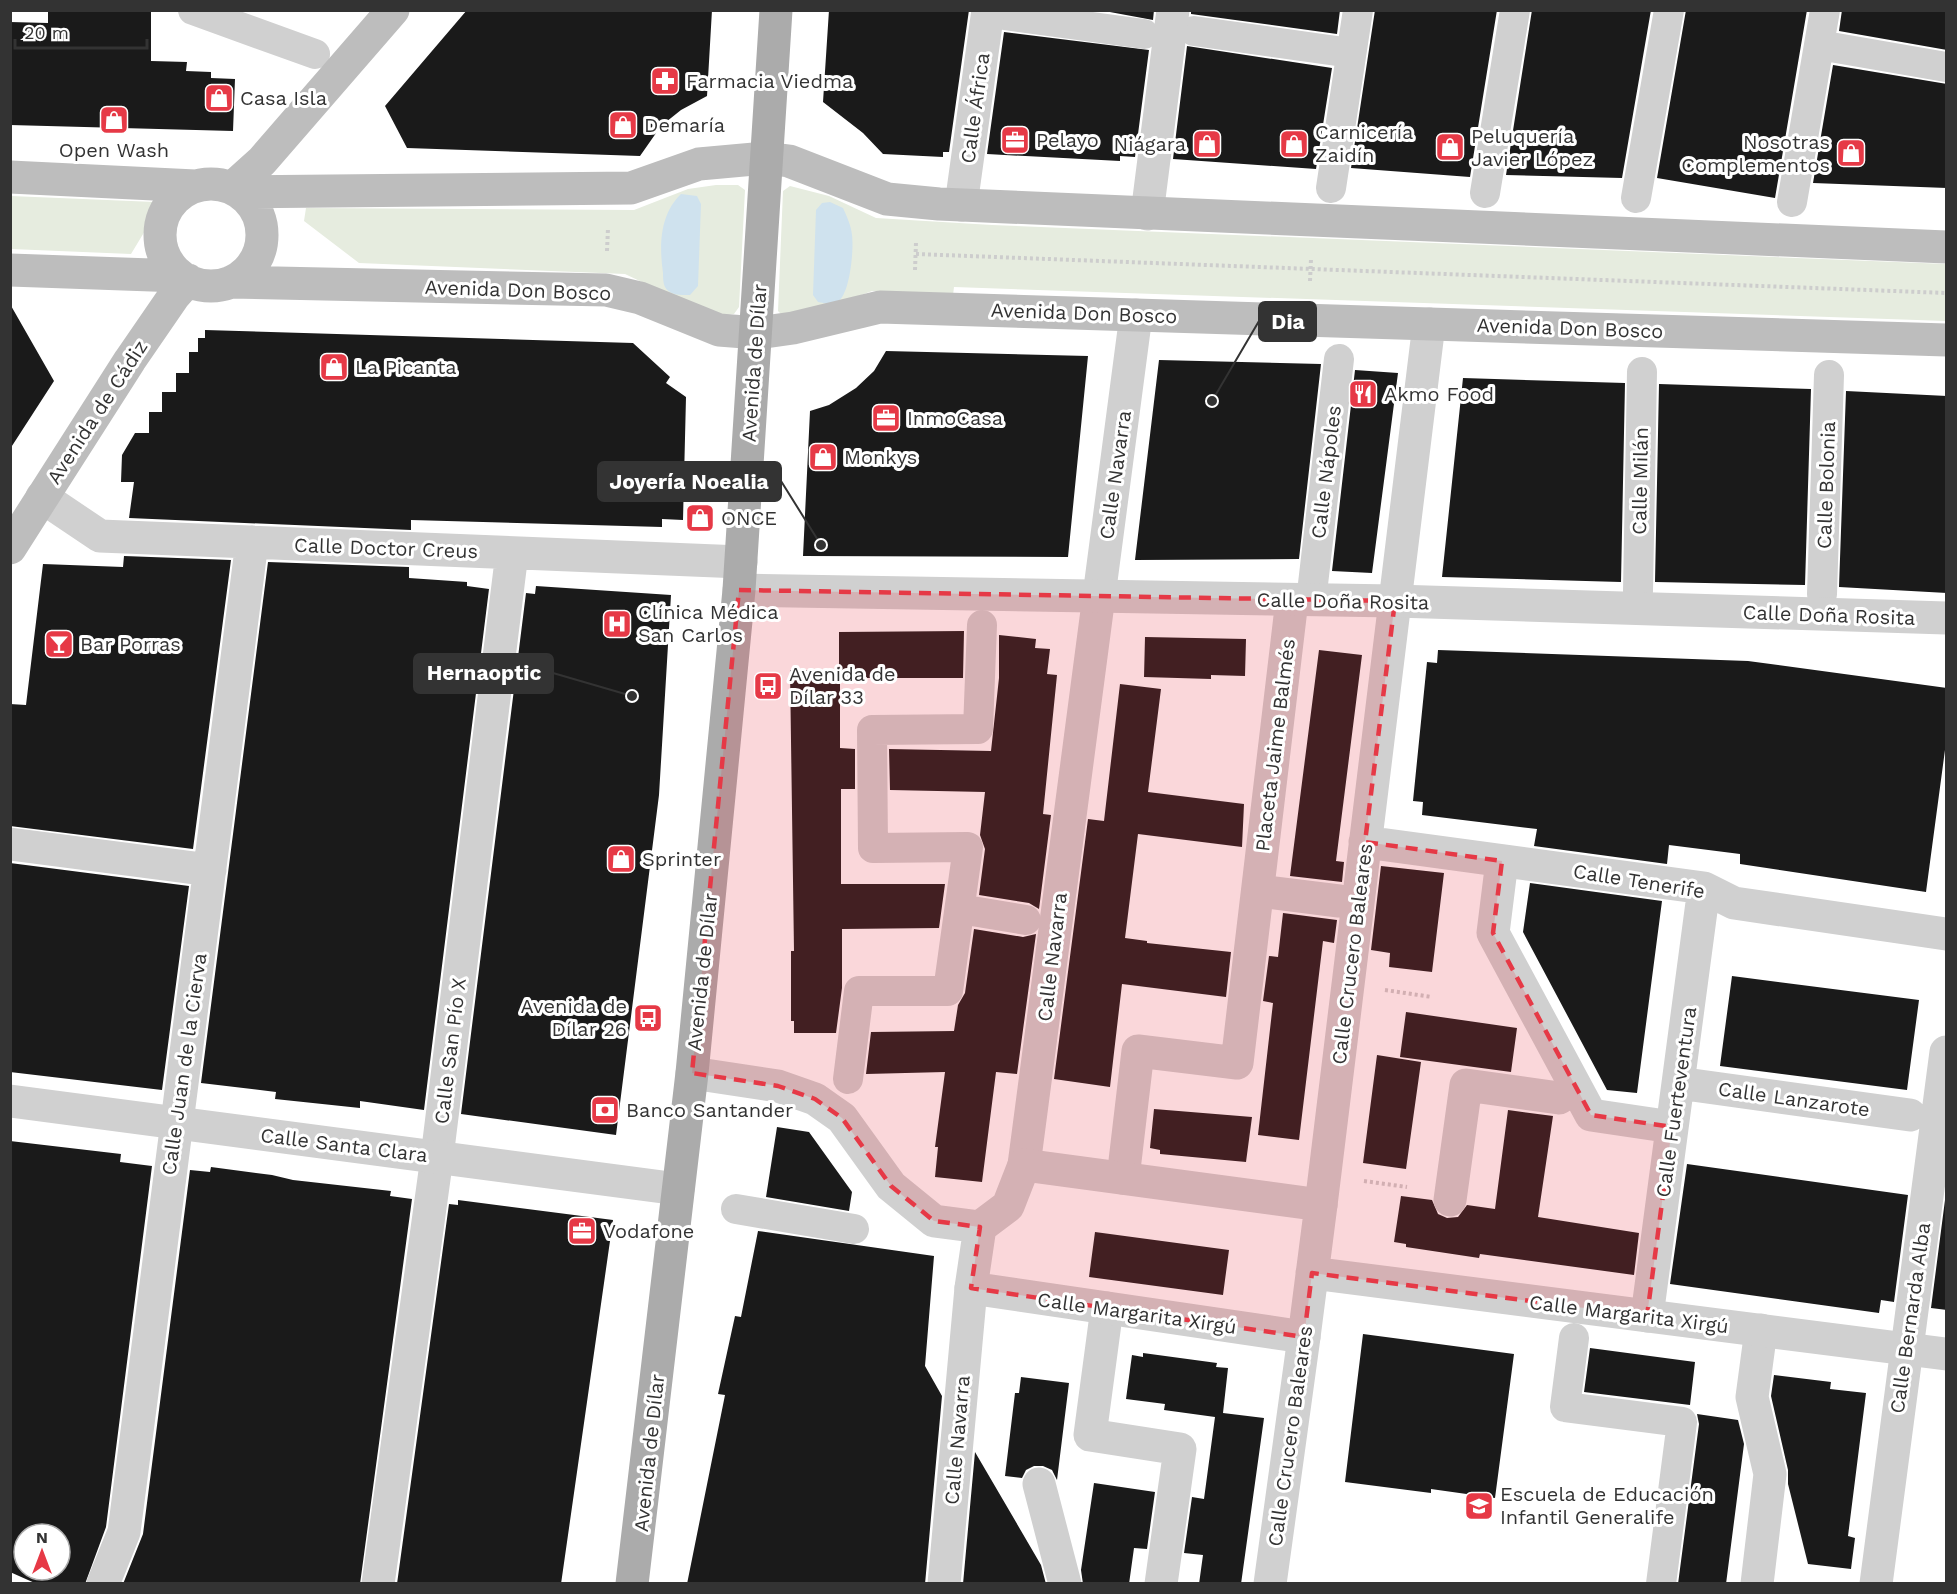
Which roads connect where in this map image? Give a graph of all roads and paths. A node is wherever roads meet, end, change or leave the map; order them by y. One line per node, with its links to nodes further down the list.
1 (193, 10): 13 (street)
2 (393, 10): 19 (main road)
3 (776, 10): 15 (main road, Avenida de Dílar)
4 (1358, 10): 12 (street)
5 (1515, 10): 20 (street)
6 (1669, 10): 21 (street)
7 (1825, 10): 11 (street)
8 (996, 13): 10 (street); 23 (street, Calle África)
9 (1183, 21): 12 (street); 24 (street)
10 (1144, 34)
11 (1820, 45): 14 (street); 22 (street)
12 (1351, 53): 18 (street)
13 (315, 54)
14 (1947, 67)
15 (766, 158): 19 (main road); 23 (main road); 46 (main road, Avenida de Dílar)
16 (10, 177): 17 (main road)
17 (195, 186): 19 (main road); 36 (main road)
18 (1331, 188)
19 (236, 190): 38 (main road)
20 (1485, 193)
21 (1636, 198)
22 (1792, 202)
23 (961, 205): 24 (main road)
24 (1147, 214): 27 (main road)
25 (608, 220): 29 (path)
26 (916, 231): 30 (path)
27 (1947, 247)
28 (1311, 249): 32 (path)
29 (607, 252)
30 (916, 254): 32 (path); 34 (path)
31 (1512, 267): 35 (path)
32 (1311, 269): 35 (path); 41 (path)
33 (10, 270): 36 (main road)
34 (915, 274)
35 (1512, 277): 39 (path); 40 (path)
36 (184, 278): 38 (main road); 51 (main road, Avenida de Cádiz)
37 (1791, 278): 40 (path)
38 (231, 282): 46 (main road, Avenida Don Bosco)
39 (1512, 287)
40 (1791, 287): 42 (path); 43 (path)
41 (1310, 290)
42 (1947, 293)
43 (1791, 297)
44 (1136, 315): 45 (main road, Avenida Don Bosco); 46 (main road, Avenida Don Bosco); 59 (street, Calle Navarra)
45 (1429, 324): 47 (main road, Avenida Don Bosco); 60 (street, Calle Crucero Baleares)
46 (758, 333): 55 (main road, Avenida de Dílar)
47 (1947, 340)
48 (1339, 359): 57 (street, Calle Nápoles)
49 (1642, 372): 56 (street, Calle Milán)
50 (1829, 375): 58 (street, Calle Bolonia)
51 (42, 497): 52 (street, Calle Doctor Creus); 53 (main road, Avenida de Cádiz)
52 (252, 542): 54 (street, Calle Doctor Creus); 66 (street, Calle Juan de la Cierva)
53 (10, 548)
54 (512, 553): 55 (street, Calle Doctor Creus); 84 (street, Calle San Pío X)
55 (740, 576): 59 (street, Calle Doña Rosita); 76 (main road, Avenida de Dílar)
56 (1638, 591)
57 (1303, 592): 59 (street, Calle Doña Rosita); 60 (street, Calle Doña Rosita); 68 (street, Placeta Jaime Balmés)
58 (1822, 594)
59 (1098, 596): 85 (street, Calle Navarra)
60 (1395, 601): 61 (street, Calle Doña Rosita); 63 (street, Calle Crucero Baleares)
61 (1947, 618)
62 (982, 625): 70 (street)
63 (1365, 842): 65 (street, Calle Tenerife); 91 (street, Calle Crucero Baleares)
64 (10, 844): 66 (street)
65 (1503, 861): 67 (street, Calle Tenerife); 79 (street)
66 (210, 870): 82 (street, Calle Juan de la Cierva)
67 (1704, 888): 72 (street, Calle Tenerife); 78 (street, Calle Fuerteventura)
68 (1258, 891): 69 (street); 86 (street, Placeta Jaime Balmés)
69 (1339, 901)
70 (960, 909): 71 (street); 77 (street)
71 (1026, 920)
72 (1947, 934)
73 (1379, 989): 74 (path)
74 (1432, 997)
75 (1947, 1052): 102 (street, Calle Bernarda Alba)
76 (692, 1073): 89 (main road, Avenida de Dílar); 93 (street, Avenida de Dílar)
77 (848, 1080)
78 (1678, 1083): 81 (street, Calle Lanzarote); 83 (street, Calle Fuerteventura)
79 (1575, 1088): 83 (street); 90 (street)
80 (10, 1101): 82 (street, Calle Santa Clara)
81 (1910, 1115)
82 (175, 1123): 84 (street, Calle Santa Clara); 105 (street, Calle Juan de la Cierva)
83 (1672, 1127): 98 (street, Calle Fuerteventura)
84 (436, 1157): 89 (street, Calle Santa Clara); 106 (street, Calle San Pío X)
85 (1024, 1165): 86 (street); 93 (street, Calle Navarra)
86 (1123, 1179): 91 (street)
87 (1354, 1180): 88 (path)
88 (1407, 1187)
89 (678, 1189): 107 (main road, Avenida de Dílar)
90 (1450, 1200)
91 (1321, 1205): 95 (street, Calle Crucero Baleares)
92 (736, 1209): 94 (street)
93 (980, 1227): 96 (street, Calle Navarra)
94 (854, 1229)
95 (1312, 1273): 98 (street, Calle Margarita Xirgú); 100 (street, Calle Crucero Baleares)
96 (971, 1288): 97 (street, Calle Margarita Xirgú); 108 (street, Calle Navarra)
97 (1107, 1308): 100 (street, Calle Margarita Xirgú); 110 (street)
98 (1647, 1316): 99 (street, Calle Margarita Xirgú)
99 (1761, 1330): 102 (street, Calle Margarita Xirgú); 113 (street)
100 (1304, 1337): 111 (street, Calle Crucero Baleares)
101 (1574, 1338): 112 (street)
102 (1905, 1349): 103 (street, Calle Margarita Xirgú); 114 (street, Calle Bernarda Alba)
103 (1947, 1354)
104 (1039, 1484): 109 (street)
105 (104, 1584)
106 (378, 1584)
107 (632, 1584)
108 (944, 1584)
109 (1065, 1584)
110 (1161, 1584)
111 (1270, 1584)
112 (1661, 1584)
113 (1757, 1584)
114 (1876, 1584)

